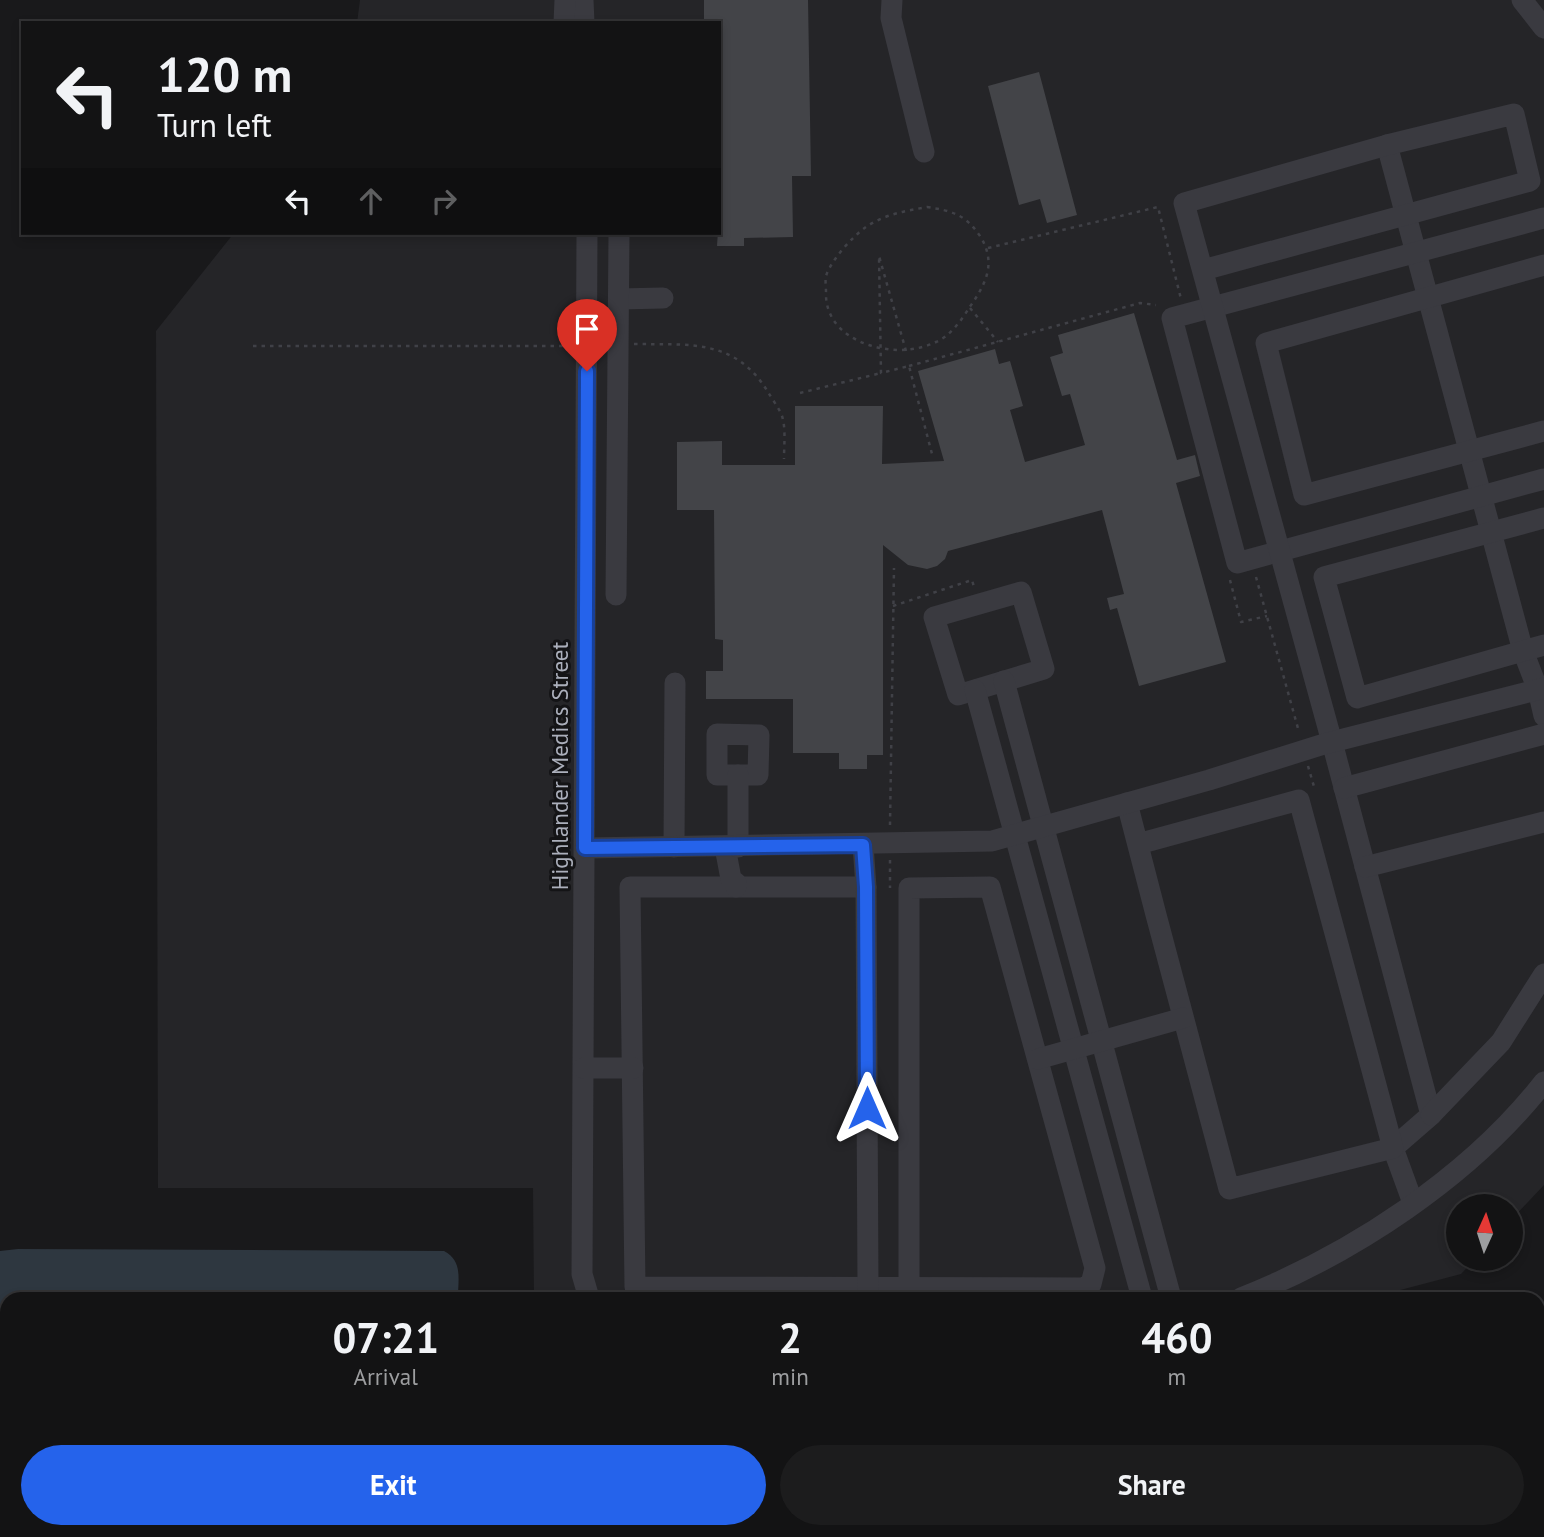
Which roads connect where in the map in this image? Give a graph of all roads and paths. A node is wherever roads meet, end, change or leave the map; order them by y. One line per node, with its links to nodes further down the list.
1 (565, 0): 5 (street)
2 (583, 0): 6 (street)
3 (892, 0): 9 (street)
4 (1522, 0): 7 (street)
5 (564, 21)
6 (583, 21)
7 (1544, 28)
8 (1387, 145): 10 (street); 10 (street); 17 (street)
9 (924, 152)
10 (1405, 215): 15 (street); 17 (street)
11 (1544, 218): 15 (street)
12 (587, 235): 27 (street, Highlander Medics Street)
13 (619, 235): 20 (street)
14 (988, 248): 23 (path); 24 (path); 29 (path)
15 (1415, 253): 18 (street); 22 (street)
16 (1544, 265): 18 (street)
17 (1203, 270): 22 (street)
18 (1427, 297): 35 (street); 35 (street)
19 (663, 298): 20 (street)
20 (619, 299): 26 (street)
21 (1156, 305): 25 (path)
22 (1214, 307): 24 (street); 42 (street)
23 (970, 308): 25 (path); 30 (path)
24 (1185, 315): 42 (street)
25 (999, 342): 31 (path)
26 (618, 344): 37 (path); 43 (street)
27 (587, 345): 28 (path); 65 (street, Highlander Medics Street)
28 (253, 346)
29 (880, 349): 30 (path); 30 (path); 32 (path)
30 (906, 351)
31 (909, 366): 32 (path); 36 (path)
32 (881, 373): 33 (path)
33 (800, 393)
34 (1544, 431): 35 (street)
35 (1470, 450): 39 (street)
36 (932, 454)
37 (784, 459)
38 (1544, 479): 39 (street)
39 (1482, 496): 41 (street); 42 (street)
40 (1544, 519): 41 (street)
41 (1492, 533): 47 (street); 47 (street)
42 (1280, 551): 54 (street)
43 (616, 595)
44 (980, 604): 45 (path); 48 (street); 51 (street)
45 (893, 606)
46 (1544, 645): 47 (street)
47 (1523, 651): 50 (street)
48 (1004, 681): 51 (street); 59 (street)
49 (675, 683): 63 (street)
50 (1541, 689): 52 (street); 54 (street)
51 (975, 690): 60 (street)
52 (1544, 716)
53 (1544, 734): 56 (street)
54 (1332, 742): 56 (street); 57 (street)
55 (738, 775): 64 (street)
56 (1344, 788): 66 (street)
57 (1127, 803): 59 (street); 61 (street)
58 (1544, 822): 66 (street)
59 (1044, 827): 60 (street); 71 (street)
60 (1014, 835): 62 (street); 72 (street)
61 (1138, 844): 70 (street); 78 (street)
62 (863, 845): 64 (street); 68 (street)
63 (674, 847): 64 (street); 65 (street)
64 (736, 847): 67 (street)
65 (585, 848): 74 (street, Highlander Medics Street)
66 (1365, 867): 77 (street)
67 (736, 885): 68 (street); 75 (street)
68 (866, 887): 81 (street)
69 (1544, 974): 77 (street)
70 (1183, 1018): 71 (street); 78 (street)
71 (1101, 1040): 72 (street); 87 (street)
72 (1073, 1049): 73 (street); 86 (street)
73 (1038, 1059): 84 (street); 85 (street)
74 (584, 1068): 75 (street); 82 (street, Highlander Medics Street)
75 (633, 1068): 81 (street)
76 (1544, 1082): 79 (street)
77 (1431, 1115): 78 (street)
78 (1393, 1148): 79 (street)
79 (1413, 1203): 80 (street)
80 (1296, 1275): 88 (street); 89 (street)
81 (868, 1288): 83 (street)
82 (587, 1292)
83 (901, 1292)
84 (909, 1292)
85 (944, 1292)
86 (1140, 1292)
87 (1169, 1292)
88 (1255, 1292)
89 (1278, 1292)

